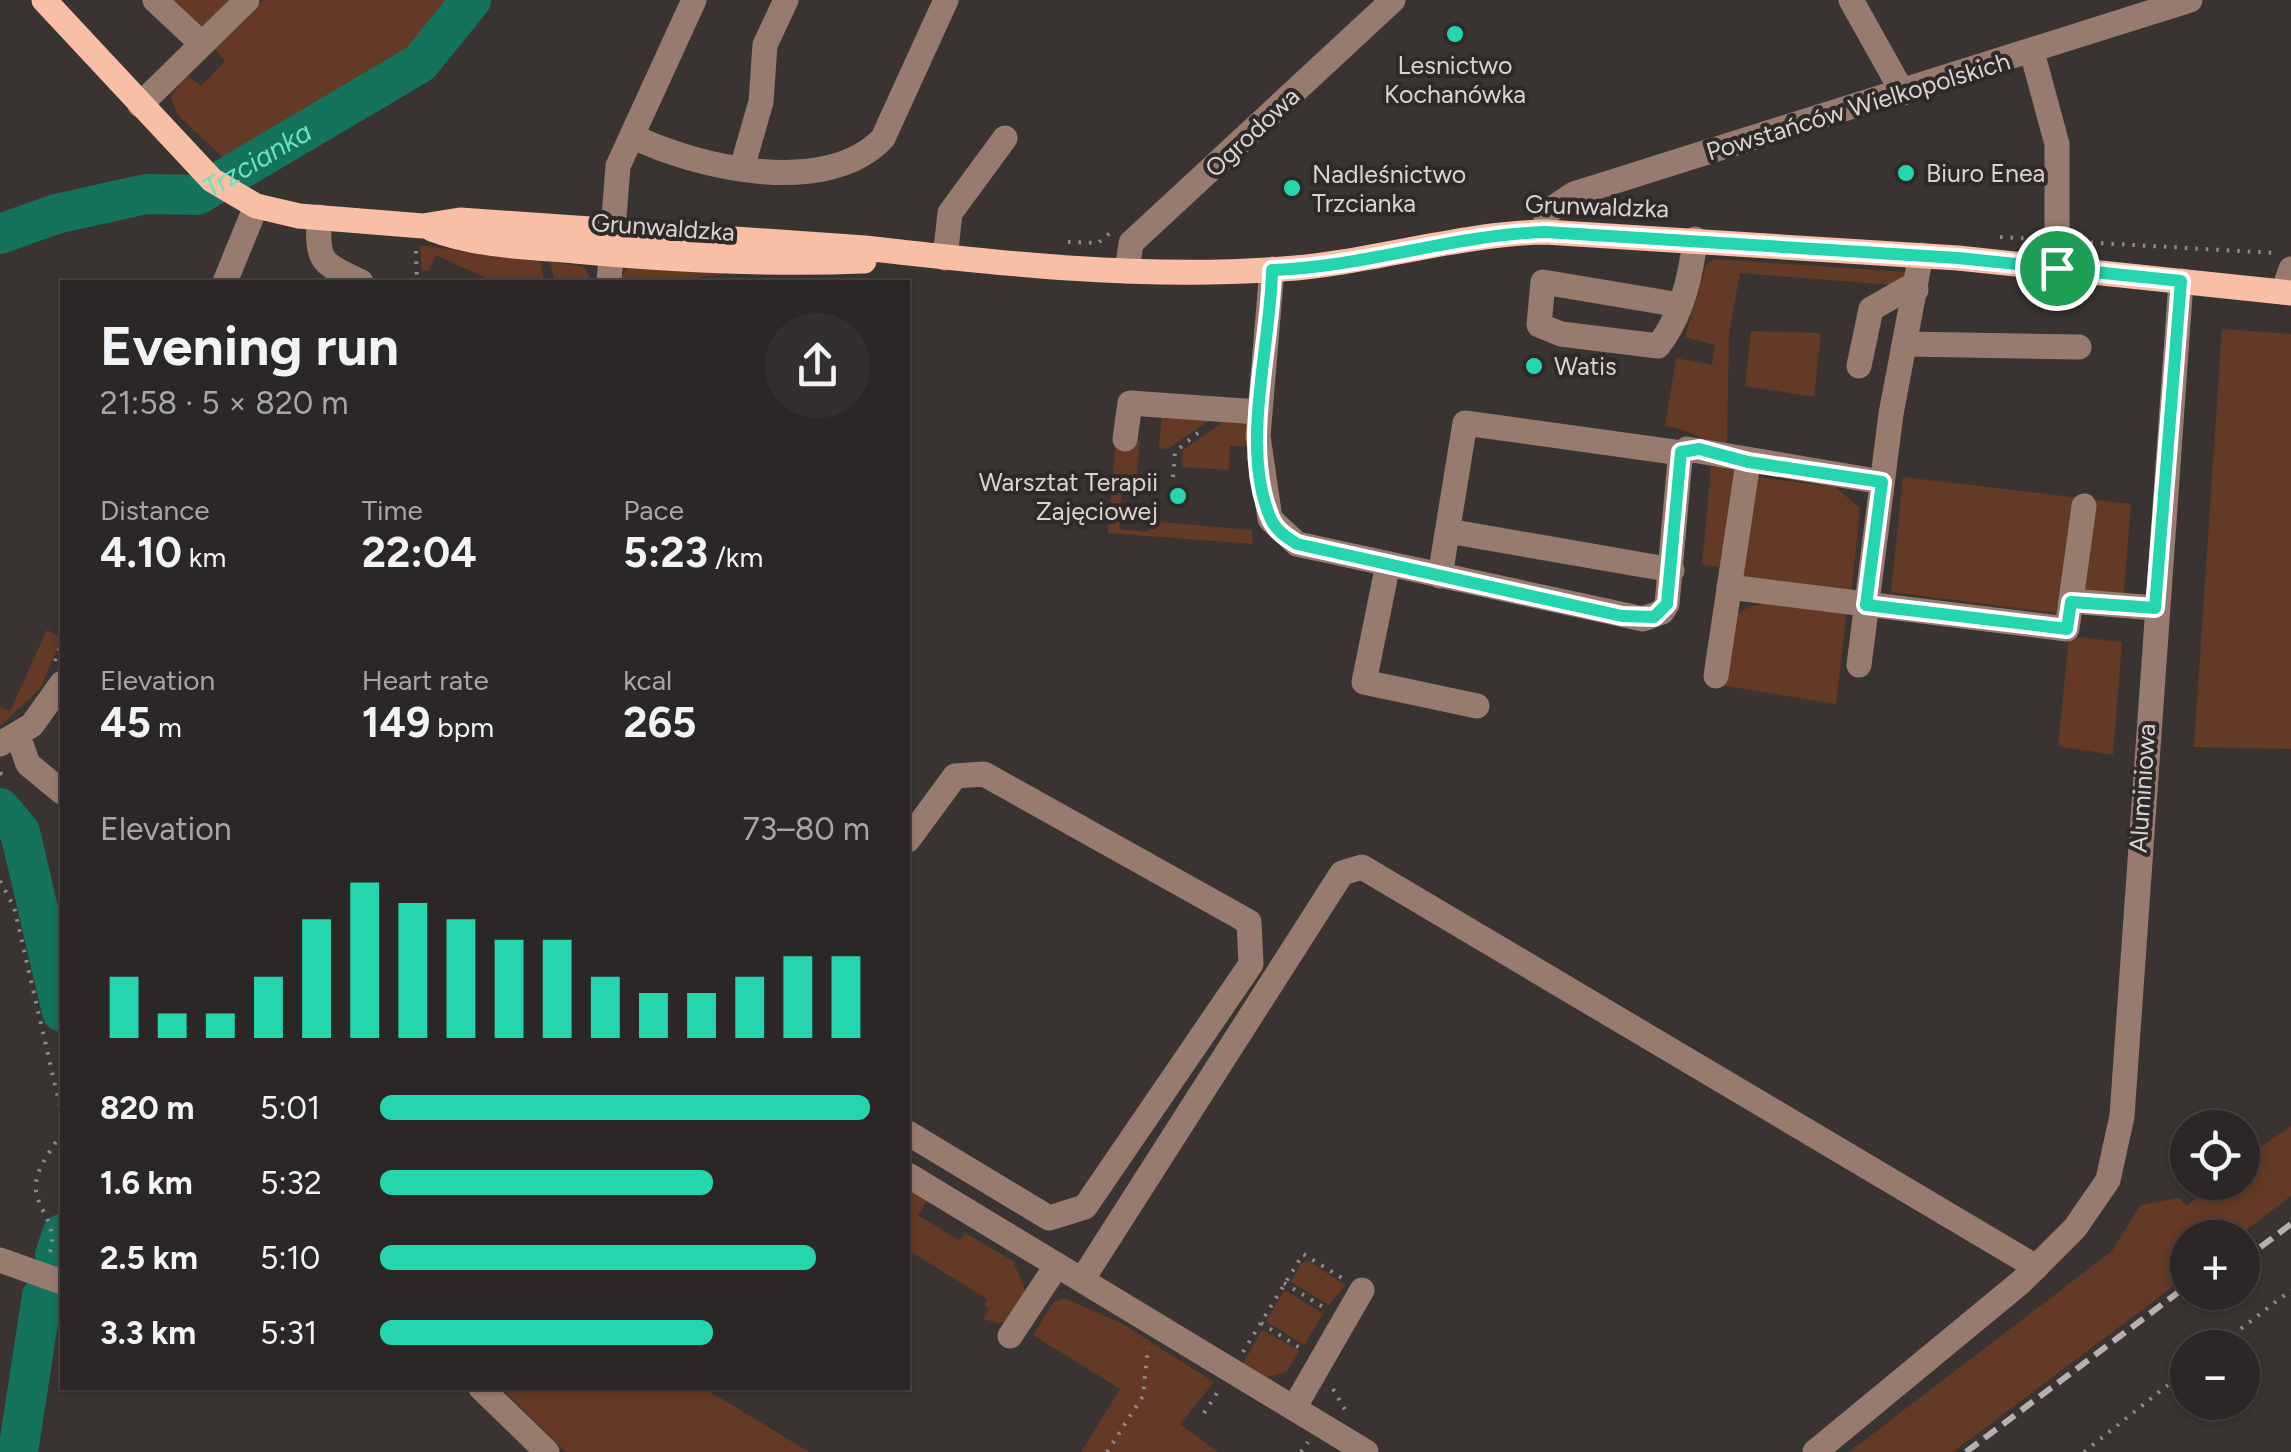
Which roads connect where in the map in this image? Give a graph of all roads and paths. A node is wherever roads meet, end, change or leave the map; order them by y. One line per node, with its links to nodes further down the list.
1 (44, 0): 13 (main road)
2 (155, 0): 10 (street)
3 (247, 0): 10 (street)
4 (694, 0): 14 (street)
5 (786, 0): 16 (street)
6 (946, 0): 16 (street)
7 (1393, 0): 30 (street, Ogrodowa)
8 (1851, 0): 12 (street)
9 (2190, 0): 11 (street, Powstańców Wielkopolskich)
10 (202, 44): 13 (street)
11 (2032, 52): 12 (street, Powstańców Wielkopolskich); 28 (street)
12 (1904, 93): 19 (street, Powstańców Wielkopolskich)
13 (140, 105): 17 (main road)
14 (632, 136): 16 (street); 22 (street)
15 (1005, 138): 27 (street)
16 (742, 168)
17 (244, 200): 18 (main road, Grunwaldzka); 32 (street)
18 (320, 217): 20 (main road, Grunwaldzka); 33 (street)
19 (1545, 232): 21 (main road, Grunwaldzka); 29 (main road, Grunwaldzka)
20 (419, 234): 22 (main road, Grunwaldzka); 31 (path)
21 (1695, 239): 26 (main road, Grunwaldzka); 40 (street)
22 (613, 242): 25 (main road, Grunwaldzka); 25 (main road, Grunwaldzka); 36 (street)
23 (1068, 242): 24 (path)
24 (1098, 243)
25 (902, 255): 27 (main road, Grunwaldzka)
26 (1921, 255): 28 (main road, Grunwaldzka); 39 (street)
27 (946, 258): 30 (main road, Grunwaldzka)
28 (2057, 268): 37 (main road, Grunwaldzka)
29 (1272, 270): 30 (main road, Grunwaldzka); 44 (street)
30 (1127, 271)
31 (416, 275): 34 (path); 35 (path)
32 (225, 280)
33 (357, 280)
34 (409, 280)
35 (417, 280)
36 (609, 280)
37 (2181, 281): 38 (main road, Grunwaldzka); 60 (street, Aluminiowa)
38 (2288, 285)
39 (1916, 290): 41 (street); 43 (street)
40 (1680, 306): 40 (street)
41 (1905, 344): 42 (street); 51 (street)
42 (2080, 347)
43 (1858, 366)
44 (1246, 412): 45 (street); 46 (path); 54 (street)
45 (1125, 439)
46 (1175, 452): 48 (path); 50 (path)
47 (1681, 452): 49 (street); 53 (street); 55 (street)
48 (1168, 454)
49 (1748, 462): 51 (street); 57 (street)
50 (1173, 476)
51 (1882, 482): 59 (street)
52 (2084, 506): 58 (street)
53 (1448, 531): 55 (street); 56 (street)
54 (1388, 564): 56 (street); 64 (street)
55 (1672, 570): 56 (street)
56 (1440, 576)
57 (1729, 587): 59 (street); 62 (street)
58 (2071, 602): 59 (street); 60 (street)
59 (1866, 605): 61 (street)
60 (2155, 608): 75 (street, Aluminiowa)
61 (1859, 666)
62 (1716, 676)
63 (60, 686): 65 (street)
64 (1477, 706)
65 (9, 740): 66 (street)
66 (60, 790)
67 (910, 837): 70 (street)
68 (0, 881): 69 (path)
69 (60, 1106)
70 (910, 1134)
71 (60, 1137): 76 (path)
72 (910, 1175): 74 (street)
73 (0, 1260): 76 (street)
74 (1056, 1265): 77 (street); 83 (street)
75 (2036, 1267): 77 (street); 93 (street, Aluminiowa)
76 (52, 1278)
77 (1082, 1280): 85 (street)
78 (1284, 1284): 79 (path); 81 (path); 85 (path)
79 (1362, 1290): 88 (street)
80 (2291, 1290): 82 (path)
81 (1326, 1310)
82 (2239, 1330)
83 (1010, 1336)
84 (1152, 1340): 91 (path)
85 (1226, 1378): 88 (street); 89 (path)
86 (2170, 1383): 94 (path)
87 (483, 1390): 90 (street)
88 (1294, 1408): 92 (street)
89 (1204, 1412)
90 (547, 1452)
91 (1108, 1452)
92 (1366, 1452)
93 (1816, 1452)
94 (2084, 1452)

